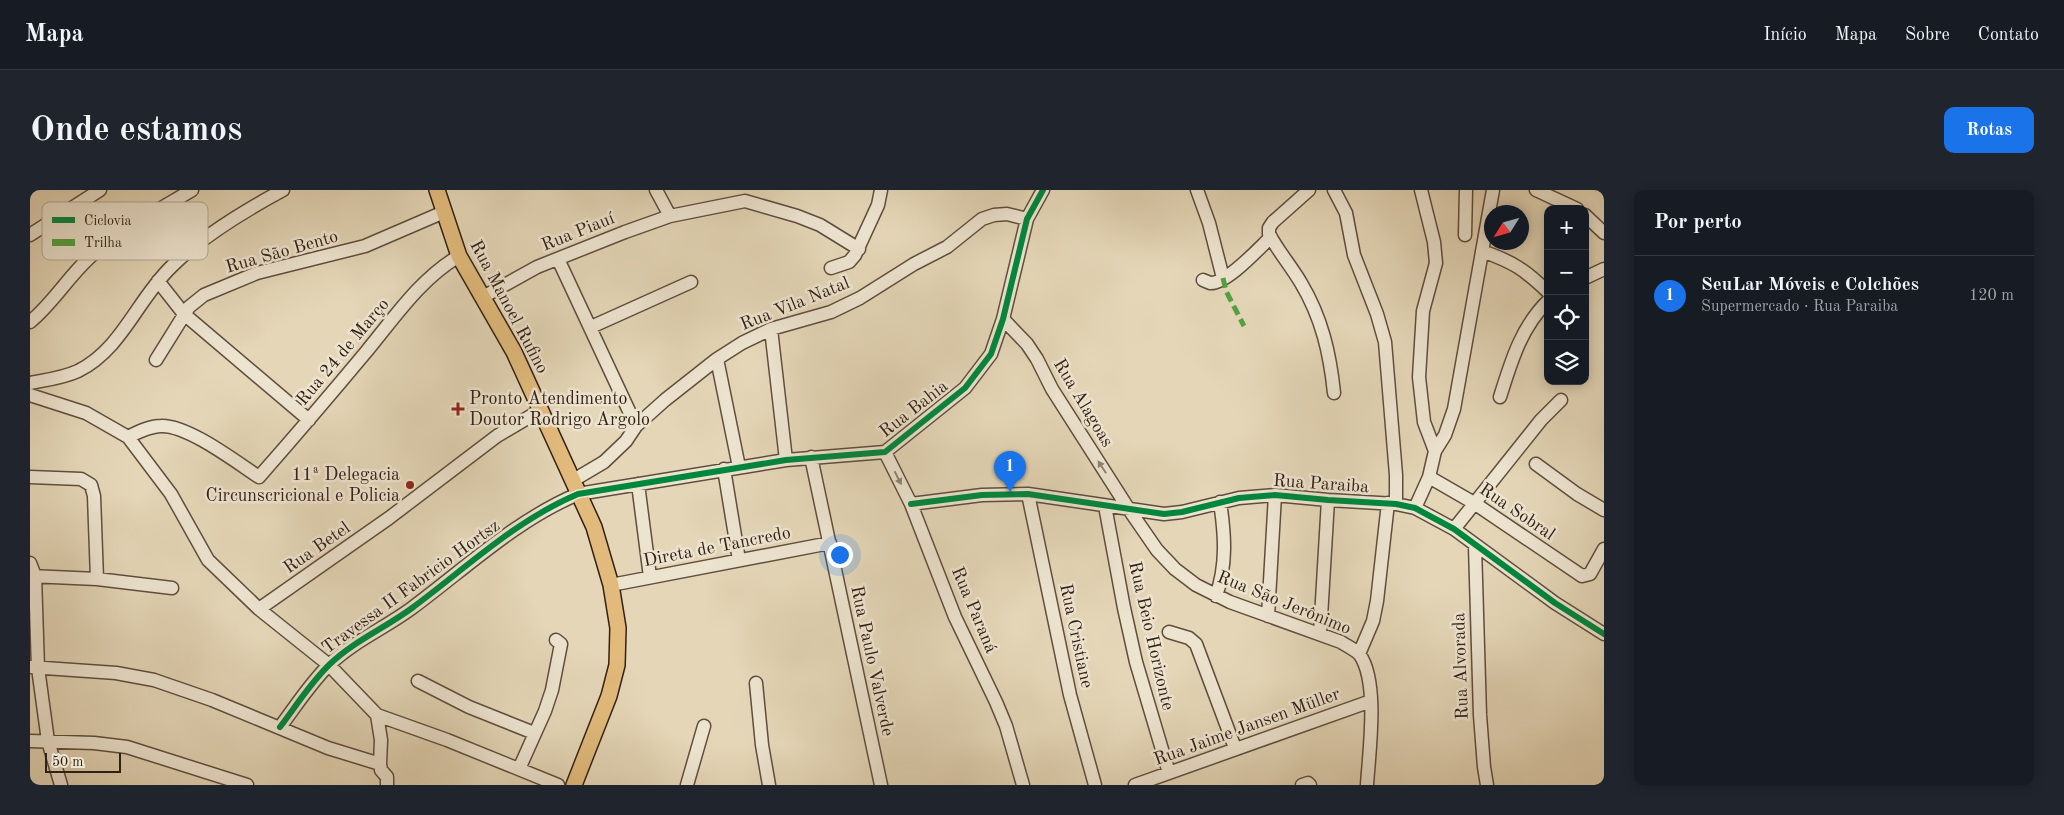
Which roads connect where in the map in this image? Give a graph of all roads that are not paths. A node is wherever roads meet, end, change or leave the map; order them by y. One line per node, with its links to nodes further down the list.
1 (100, 190): 16 (street)
2 (192, 190): 17 (street)
3 (284, 190): 28 (street)
4 (437, 190): 19 (main road, Rua Manoel Rufino)
5 (656, 190): 20 (street)
6 (881, 190): 29 (street)
7 (1043, 190): 21 (street, Rua Bahia)
8 (1197, 190): 38 (street)
9 (1309, 190): 27 (street)
10 (1334, 190): 78 (street)
11 (1421, 190): 61 (street)
12 (1466, 190): 26 (street)
13 (1494, 190): 30 (street)
14 (1536, 190): 18 (street)
15 (744, 196): 20 (street, Rua Piauí); 29 (street, Rua Piauí)
16 (81, 202)
17 (173, 202)
18 (1568, 205)
19 (444, 212): 31 (main road, Rua Manoel Rufino); 45 (street, Rua São Bento)
20 (670, 216): 32 (street, Rua Piauí)
21 (1027, 219): 46 (street, Rua Bahia); 49 (street, Rua Vila Natal)
22 (1589, 219): 24 (street)
23 (42, 227): 25 (street)
24 (1604, 233)
25 (30, 235)
26 (1465, 235)
27 (1270, 236): 38 (street); 53 (street)
28 (208, 237)
29 (859, 249): 35 (street)
30 (1482, 251): 42 (street); 61 (street)
31 (459, 256): 43 (main road, Rua Manoel Rufino); 58 (street, Rua 24 de Março)
32 (558, 259): 43 (street, Rua Piauí); 48 (street)
33 (88, 260): 47 (street)
34 (179, 260): 40 (street)
35 (831, 268)
36 (1604, 269): 37 (street)
37 (1589, 276)
38 (1223, 278): 39 (street)
39 (1203, 280)
40 (158, 281): 45 (street); 52 (street)
41 (691, 282): 48 (street)
42 (1544, 288)
43 (483, 297): 57 (main road, Rua Manoel Rufino)
44 (1544, 305): 55 (street)
45 (184, 314): 50 (street, Rua São Bento); 58 (street)
46 (1003, 319): 62 (street, Rua Bahia); 80 (street, Rua Alagoas, one-way to 46)
47 (30, 322)
48 (591, 327): 59 (street)
49 (771, 329): 51 (street, Rua Vila Natal); 64 (street)
50 (156, 360)
51 (717, 360): 59 (street, Rua Vila Natal); 66 (street)
52 (30, 383)
53 (1334, 394)
54 (30, 396): 60 (street)
55 (1500, 397)
56 (1561, 400): 76 (street)
57 (540, 410): 71 (main road, Rua Manoel Rufino); 95 (street, Rua Betel)
58 (309, 420): 60 (street, Rua 24 de Março)
59 (636, 426): 71 (street, Rua Vila Natal)
60 (128, 437): 95 (street)
61 (1435, 451): 69 (street)
62 (885, 452): 63 (street, Rua Bahia); 77 (street, Rua Paraná, one-way to 77)
63 (811, 457): 64 (street, Rua Bahia); 84 (street, Rua Paulo Valverde)
64 (786, 460): 66 (street, Rua Bahia)
65 (1536, 464): 82 (street)
66 (739, 467): 67 (street, Rua Bahia)
67 (724, 469): 70 (street, Rua Bahia); 87 (street)
68 (30, 477): 91 (street)
69 (1429, 477): 76 (street, Rua Sobral); 81 (street)
70 (638, 484): 71 (street, Rua Bahia); 90 (street)
71 (575, 488): 92 (main road, Rua Manoel Rufino); 102 (street, Travessa II Fabricio Hortsz)
72 (1028, 494): 77 (street, Rua Paraiba); 79 (street, Rua Paraiba); 126 (street, Rua Cristiane)
73 (1275, 495): 74 (street, Rua Paraiba); 75 (street, Rua Paraiba); 96 (street)
74 (1328, 500): 78 (street, Rua Paraiba); 98 (street)
75 (1220, 502): 80 (street, Rua Paraiba); 94 (street)
76 (1474, 503): 83 (street); 86 (street, Rua Sobral)
77 (911, 504): 125 (street, Rua Paraná)
78 (1392, 504): 81 (street, Rua Paraiba); 101 (street)
79 (1105, 506): 80 (street, Rua Paraiba); 116 (street, Rua Beio Horizonte)
80 (1128, 508): 94 (street, Rua São Jerônimo)
81 (1415, 508): 83 (street, Rua Paraiba)
82 (1604, 510)
83 (1454, 529): 85 (street, Rua Paraiba)
84 (830, 543): 87 (street, Direta de Tancredo); 124 (street, Rua Paulo Valverde)
85 (1475, 546): 99 (street, Rua Paraiba); 129 (street, Rua Alvorada)
86 (1604, 549)
87 (739, 560): 90 (street, Direta de Tancredo)
88 (30, 563): 89 (street)
89 (32, 576): 91 (street); 103 (street)
90 (650, 577): 92 (street, Direta de Tancredo)
91 (97, 579): 93 (street)
92 (611, 585): 121 (main road, Rua Manoel Rufino)
93 (172, 588)
94 (1216, 596): 96 (street, Rua São Jerônimo)
95 (259, 609): 102 (street)
96 (1268, 616): 98 (street, Rua São Jerônimo)
97 (1169, 632): 113 (street)
98 (1320, 634): 101 (street, Rua São Jerônimo)
99 (1604, 634)
100 (556, 640): 110 (street)
101 (1359, 654): 106 (street, Rua São Jerônimo)
102 (329, 665): 107 (street); 109 (street, Travessa II Fabricio Hortsz)
103 (34, 668): 109 (street); 112 (street)
104 (418, 681): 110 (street)
105 (756, 683): 123 (street)
106 (1371, 701): 113 (street, Rua Jaime Jansen Müller); 128 (street, Rua São Jerônimo)
107 (377, 716): 114 (street); 115 (street)
108 (704, 726): 122 (street)
109 (280, 727): 114 (street)
110 (534, 733): 115 (street)
111 (30, 741): 112 (street)
112 (48, 741): 117 (street); 118 (street)
113 (1235, 748): 116 (street, Rua Jaime Jansen Müller)
114 (380, 764): 119 (street)
115 (519, 769): 120 (street)
116 (1169, 773): 127 (street, Rua Jaime Jansen Müller)
117 (61, 785)
118 (247, 785)
119 (387, 785)
120 (558, 785)
121 (574, 785)
122 (687, 785)
123 (769, 785)
124 (881, 785)
125 (1023, 785)
126 (1094, 785)
127 (1134, 785)
128 (1367, 785)
129 (1487, 785)

